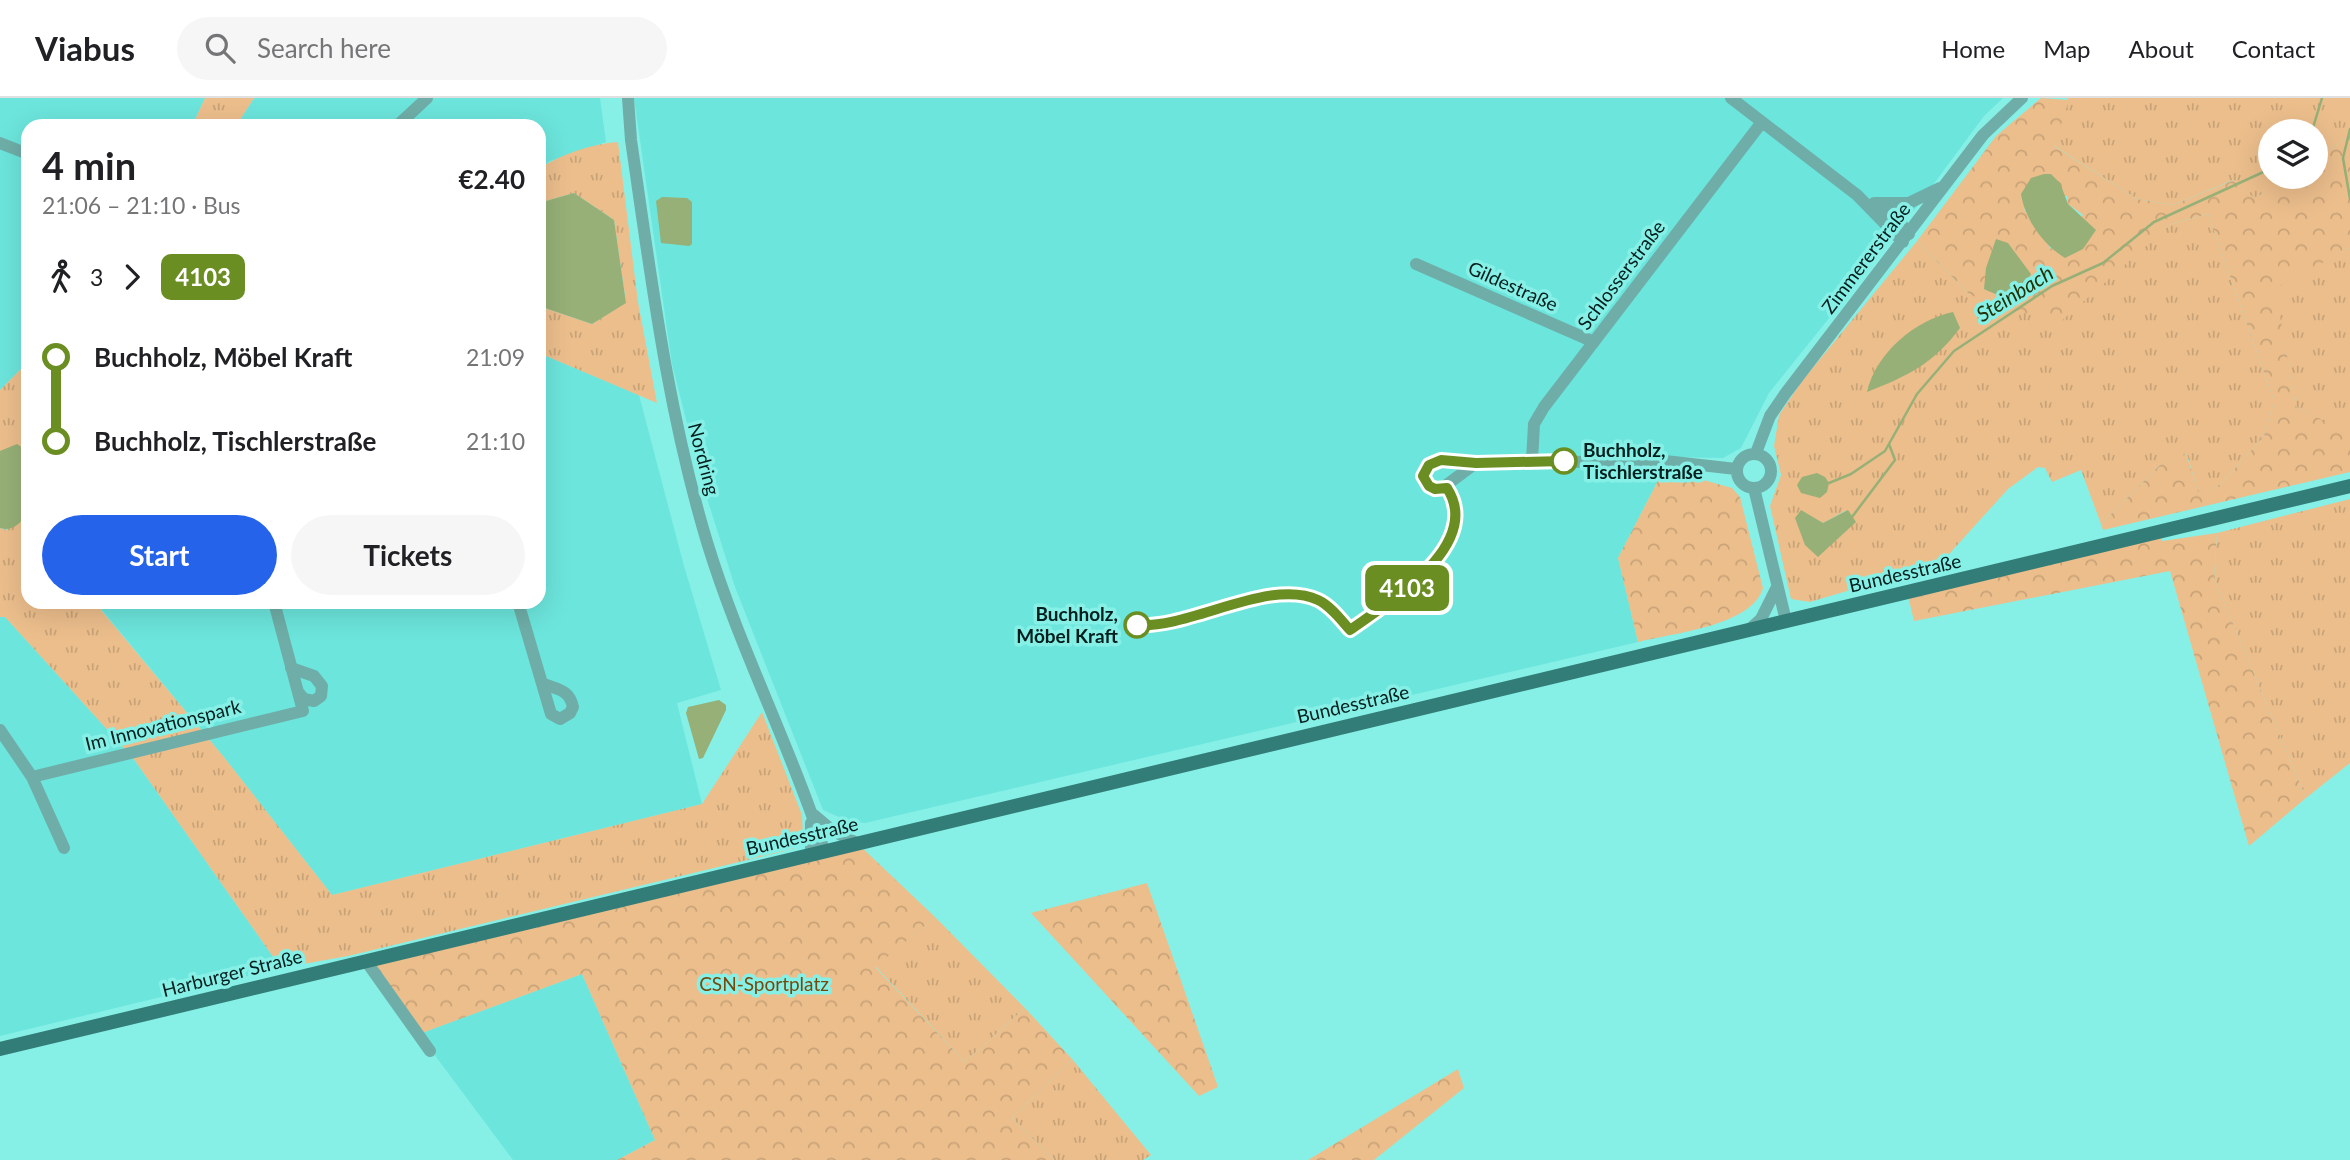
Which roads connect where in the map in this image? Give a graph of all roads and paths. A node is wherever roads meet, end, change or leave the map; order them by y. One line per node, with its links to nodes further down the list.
1 (428, 98): 5 (street)
2 (628, 98): 31 (street, Nordring)
3 (1731, 98): 6 (street)
4 (2022, 98): 9 (street, Zimmererstraße)
5 (405, 119)
6 (1762, 122): 10 (street); 14 (street, Schlosserstraße)
7 (0, 143): 8 (street)
8 (21, 151)
9 (1946, 185): 11 (street); 12 (street, Zimmererstraße)
10 (1857, 195): 11 (street); 12 (street)
11 (1874, 203): 12 (street)
12 (1906, 238): 15 (street, Zimmererstraße)
13 (1416, 264): 14 (street, Gildestraße)
14 (1594, 342): 16 (street, Schlosserstraße)
15 (1756, 453): 18 (street); 20 (street)
16 (1532, 461): 17 (street); 18 (street)
17 (1476, 463)
18 (1736, 469): 20 (street)
19 (2350, 486): 24 (main road, Bundesstraße)
20 (1754, 488): 21 (street)
21 (1777, 586): 24 (street); 25 (street)
22 (276, 609): 26 (street)
23 (520, 609): 27 (street)
24 (1786, 621): 25 (main road, Bundesstraße)
25 (1749, 630): 32 (main road, Bundesstraße)
26 (291, 668): 28 (street); 28 (street)
27 (542, 683)
28 (296, 691): 30 (street, Im Innovationspark)
29 (0, 730): 30 (street)
30 (32, 777): 33 (street)
31 (811, 812): 32 (street); 34 (street, Nordring)
32 (857, 842): 34 (main road, Bundesstraße)
33 (64, 848)
34 (818, 852): 35 (main road, Bundesstraße)
35 (366, 961): 36 (main road, Harburger Straße); 37 (street)
36 (0, 1049)
37 (430, 1051)

